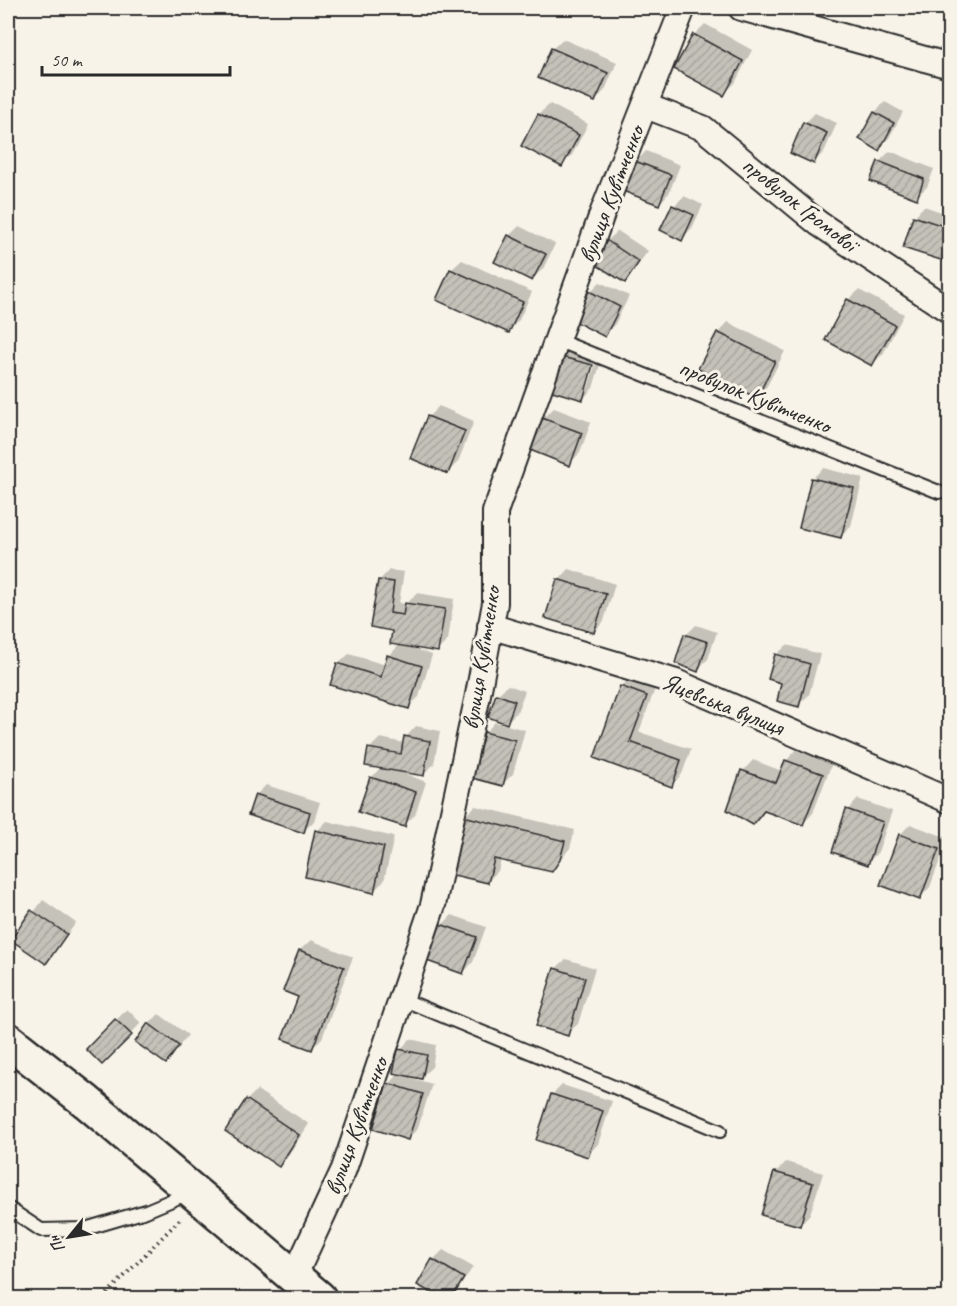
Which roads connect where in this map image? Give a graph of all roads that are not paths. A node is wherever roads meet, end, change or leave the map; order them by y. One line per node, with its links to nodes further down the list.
1 (683, 8): 4 (street, вулиця Кувітченко)
2 (741, 8): 3 (street)
3 (950, 66)
4 (646, 106): 5 (street, провулок Громової); 6 (street, вулиця Кувітченко)
5 (950, 311)
6 (556, 340): 7 (lane, провулок Кувітченко); 8 (street, вулиця Кувітченко)
7 (939, 492)
8 (490, 626): 9 (street, Яцевська вулиця); 10 (street, вулиця Кувітченко)
9 (950, 801)
10 (402, 999): 13 (lane); 16 (street, вулиця Кувітченко)
11 (8, 1040): 14 (main road)
12 (8, 1057): 14 (main road)
13 (720, 1131)
14 (192, 1196): 15 (lane); 16 (main road)
15 (8, 1208)
16 (309, 1291)

